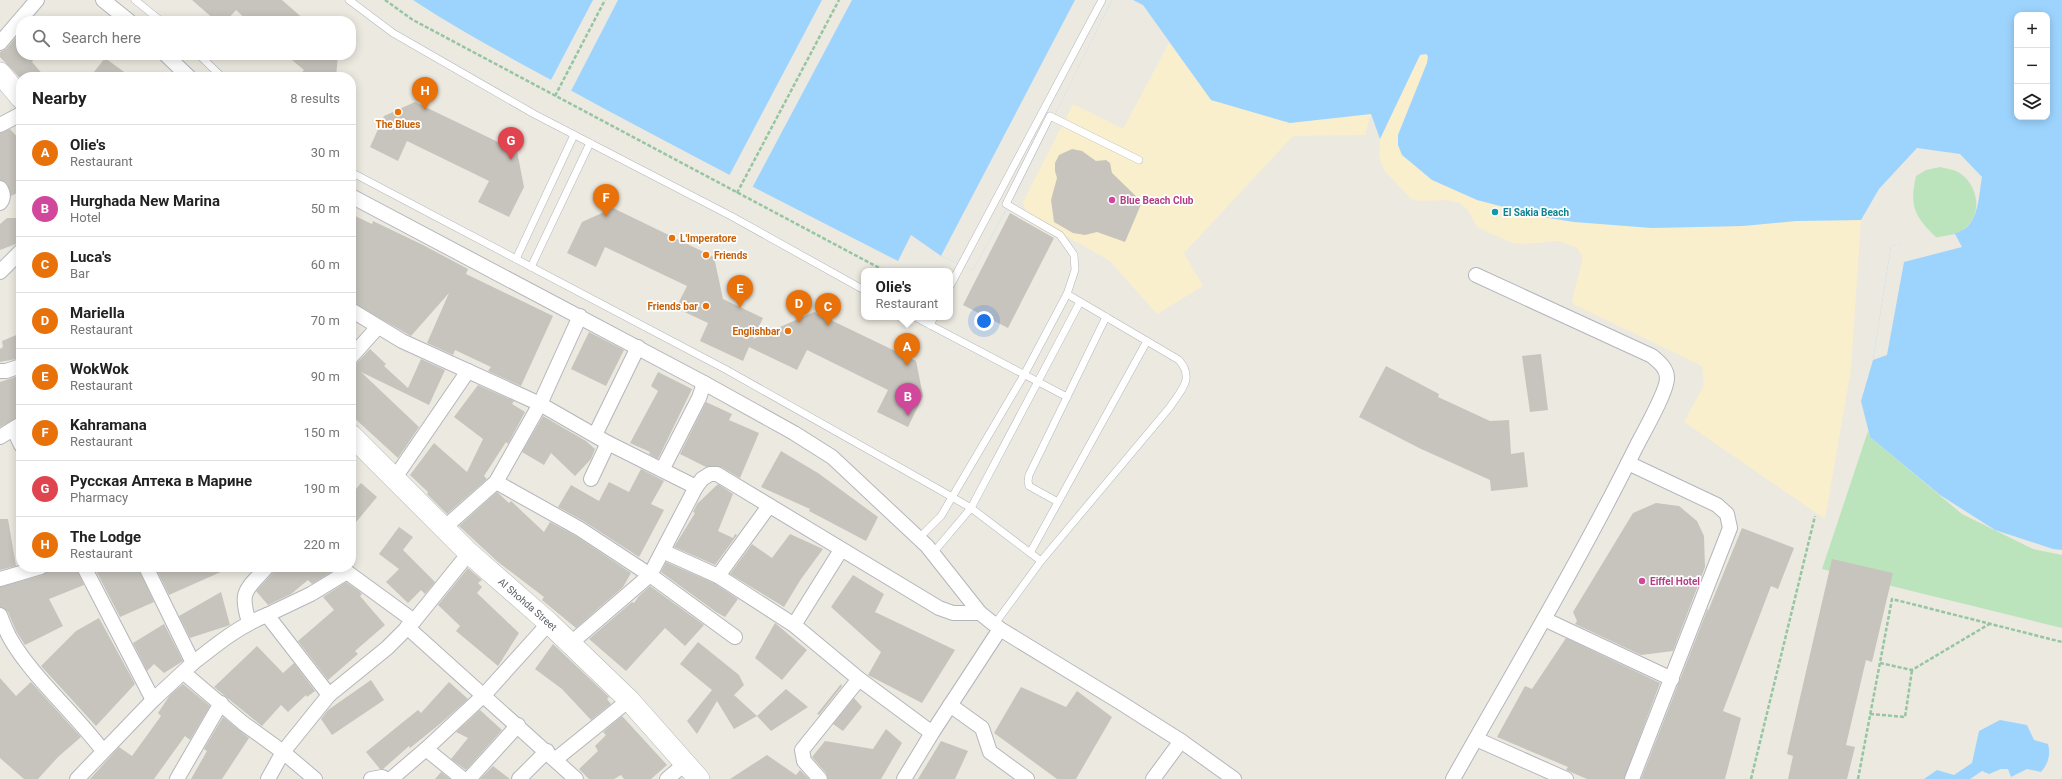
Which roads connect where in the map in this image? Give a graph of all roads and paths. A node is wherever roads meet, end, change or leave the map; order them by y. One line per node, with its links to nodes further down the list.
1 (37, 0): 9 (street)
2 (102, 0): 10 (street)
3 (135, 0): 11 (lane)
4 (350, 0): 23 (lane)
5 (385, 0): 20 (path)
6 (605, 0): 20 (path)
7 (839, 0): 28 (path)
8 (1102, 0): 37 (lane)
9 (23, 16)
10 (123, 16)
11 (154, 16)
12 (16, 24): 13 (street)
13 (0, 43)
14 (171, 60): 16 (street)
15 (204, 60): 17 (lane)
16 (184, 72)
17 (217, 72)
18 (0, 73): 19 (street)
19 (16, 92)
20 (555, 96): 28 (path)
21 (16, 117): 22 (street)
22 (0, 125)
23 (574, 135): 24 (lane); 32 (lane)
24 (590, 143): 33 (lane); 38 (lane)
25 (1139, 160): 39 (lane)
26 (356, 175): 32 (lane)
27 (0, 188): 30 (street)
28 (737, 193): 34 (path)
29 (356, 199): 42 (street)
30 (0, 203)
31 (16, 256): 35 (street)
32 (516, 259): 33 (lane)
33 (531, 267): 70 (lane)
34 (879, 268)
35 (0, 272)
36 (1476, 276): 64 (street)
37 (953, 280)
38 (861, 288)
39 (1067, 294): 40 (lane); 54 (lane)
40 (1080, 302): 43 (lane); 55 (lane)
41 (356, 313): 47 (street)
42 (580, 316): 49 (street); 58 (street)
43 (1106, 316): 48 (lane); 57 (lane)
44 (921, 320): 46 (lane)
45 (932, 320): 46 (lane)
46 (930, 325): 54 (lane)
47 (377, 328): 50 (street); 53 (street)
48 (1147, 341): 71 (lane); 82 (lane)
49 (638, 347): 56 (street); 60 (street)
50 (356, 351)
51 (16, 368): 52 (street)
52 (0, 371)
53 (468, 371): 58 (street); 66 (street)
54 (1024, 375): 55 (lane); 70 (lane)
55 (1036, 382): 57 (lane); 73 (lane)
56 (704, 383): 65 (street); 76 (street)
57 (1066, 397): 71 (lane)
58 (540, 404): 60 (street); 68 (street)
59 (16, 428): 61 (street)
60 (594, 435): 63 (street)
61 (0, 437)
62 (356, 440): 66 (street, Al Shohda Street)
63 (608, 443): 65 (street); 67 (street)
64 (1628, 463): 95 (street); 110 (street)
65 (662, 470): 69 (street)
66 (394, 478): 75 (street, Al Shohda Street)
67 (591, 479)
68 (496, 482): 75 (street); 89 (street)
69 (696, 487): 72 (street); 77 (street)
70 (952, 497): 73 (lane); 76 (lane)
71 (1058, 502): 81 (lane)
72 (769, 506): 78 (street); 90 (street)
73 (971, 508): 80 (lane); 81 (lane)
74 (1815, 516): 148 (path)
75 (444, 528): 79 (street, Al Shohda Street)
76 (919, 538): 80 (street)
77 (664, 549): 89 (street); 90 (street)
78 (841, 550): 92 (street); 100 (street)
79 (469, 553): 97 (street, Al Shohda Street); 99 (street)
80 (933, 553): 92 (street)
81 (1030, 553): 82 (lane)
82 (1041, 561): 101 (lane)
83 (24, 572): 91 (street)
84 (87, 572): 113 (street)
85 (148, 572): 107 (street)
86 (262, 572): 96 (street)
87 (341, 572): 93 (street)
88 (346, 572): 99 (street)
89 (650, 575): 102 (street); 105 (street)
90 (718, 576): 100 (street)
91 (0, 579)
92 (980, 613): 101 (street)
93 (267, 615): 96 (street); 111 (street)
94 (0, 616): 103 (street)
95 (1544, 618): 110 (street); 120 (street)
96 (249, 622): 107 (street)
97 (549, 623): 105 (street, Al Shohda Street); 112 (street)
98 (1991, 623): 104 (path); 106 (path); 108 (path)
99 (411, 624): 111 (street); 112 (street)
100 (794, 625): 109 (street)
101 (997, 627): 116 (street); 121 (street)
102 (735, 637)
103 (5, 642): 123 (street)
104 (2062, 642)
105 (570, 643): 114 (street, Al Shohda Street)
106 (1880, 663): 108 (path); 117 (path)
107 (188, 668): 113 (street); 115 (street)
108 (1912, 670): 117 (path)
109 (859, 679): 119 (street); 140 (street)
110 (1672, 679): 147 (street)
111 (329, 695): 124 (street)
112 (484, 695): 118 (street); 122 (street)
113 (153, 700): 123 (street)
114 (629, 700): 125 (street); 126 (street, Al Shohda Street)
115 (221, 703): 124 (street); 128 (street)
116 (950, 705): 119 (street); 142 (street)
117 (1870, 714): 149 (path)
118 (518, 725): 125 (street); 135 (street)
119 (932, 733): 141 (street)
120 (1476, 739): 145 (street); 146 (street)
121 (1181, 741): 143 (street); 144 (street)
122 (426, 749): 133 (street); 134 (street)
123 (104, 751): 127 (street)
124 (283, 752): 129 (street); 130 (street)
125 (552, 755): 136 (street); 137 (street)
126 (686, 762): 138 (street); 139 (street, Al Shohda Street)
127 (77, 779)
128 (177, 779)
129 (268, 779)
130 (315, 779)
131 (371, 779): 132 (street)
132 (386, 779)
133 (391, 779)
134 (463, 779)
135 (469, 779)
136 (519, 779)
137 (576, 779)
138 (667, 779)
139 (699, 779)
140 (820, 779)
141 (904, 779)
142 (1027, 779)
143 (1153, 779)
144 (1234, 779)
145 (1453, 779)
146 (1566, 779)
147 (1632, 779)
148 (1751, 779)
149 (1858, 779)

